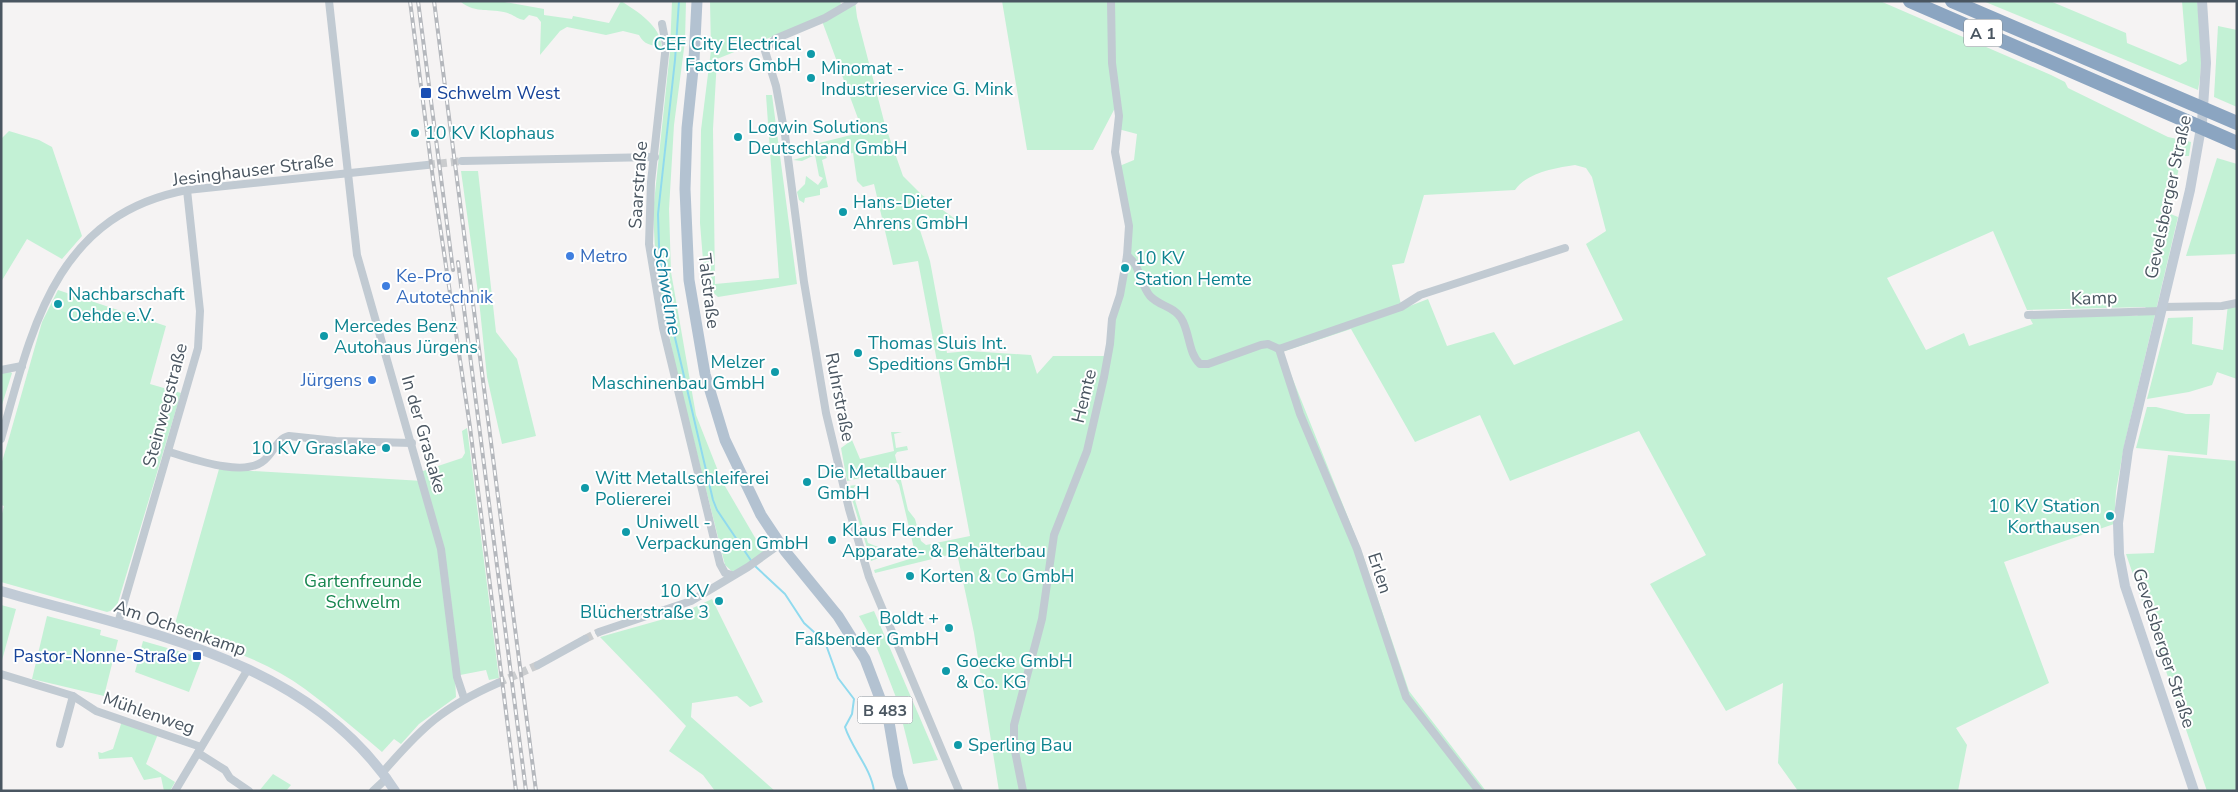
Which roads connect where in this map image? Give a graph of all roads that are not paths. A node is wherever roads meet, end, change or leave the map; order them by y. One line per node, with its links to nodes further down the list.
1 (329, 1): 14 (street, In der Graslake)
2 (697, 1): 27 (main road, Talstraße / B 483)
3 (854, 1): 49 (street, Ruhrstraße)
4 (1111, 1): 17 (street, Hemte)
5 (1910, 1): 10 (highway, A 1)
6 (1952, 1): 9 (highway, A 1)
7 (2202, 1): 19 (main road, Gevelsberger Straße)
8 (662, 24): 11 (street, Saarstraße)
9 (2237, 123)
10 (2237, 143)
11 (654, 157): 12 (street); 28 (street, Saarstraße)
12 (462, 161)
13 (428, 165): 14 (street, Jesinghauser Straße)
14 (348, 174): 15 (street, Jesinghauser Straße); 25 (street, In der Graslake)
15 (187, 190): 22 (street, Jesinghauser Straße); 26 (street, Steinwegstraße)
16 (1565, 248): 21 (street)
17 (1127, 256): 21 (street); 50 (street, Hemte)
18 (2237, 303): 19 (street, Gevelsberger Straße)
19 (2161, 309): 20 (street, Kamp); 52 (main road, Gevelsberger Straße)
20 (2028, 315)
21 (1280, 349): 51 (street, Erlen)
22 (22, 366): 23 (street); 24 (street, Jesinghauser Straße)
23 (1, 370)
24 (1, 439)
25 (412, 443): 26 (street); 38 (street, In der Graslake)
26 (168, 452): 30 (street, Steinwegstraße)
27 (780, 544): 28 (street); 42 (main road, Talstraße / B 483)
28 (732, 575): 31 (street)
29 (1, 591): 30 (main road, Am Ochsenkamp)
30 (118, 623): 34 (main road, Am Ochsenkamp)
31 (599, 632)
32 (585, 639): 33 (street)
33 (538, 665)
34 (248, 669): 40 (street); 41 (main road, Am Ochsenkamp)
35 (1, 674): 37 (street, Mühlenweg)
36 (498, 683): 38 (street)
37 (73, 696): 39 (street); 40 (street, Mühlenweg)
38 (464, 698): 41 (street)
39 (60, 744)
40 (199, 750): 43 (street); 44 (street)
41 (385, 775): 45 (street); 46 (main road, Am Ochsenkamp)
42 (898, 775): 47 (main road, Talstraße / B 483); 48 (main road, Talstraße / B 483)
43 (175, 791)
44 (249, 791)
45 (373, 791)
46 (395, 791)
47 (895, 791)
48 (903, 791)
49 (959, 791)
50 (1023, 791)
51 (1479, 791)
52 (2194, 791)

